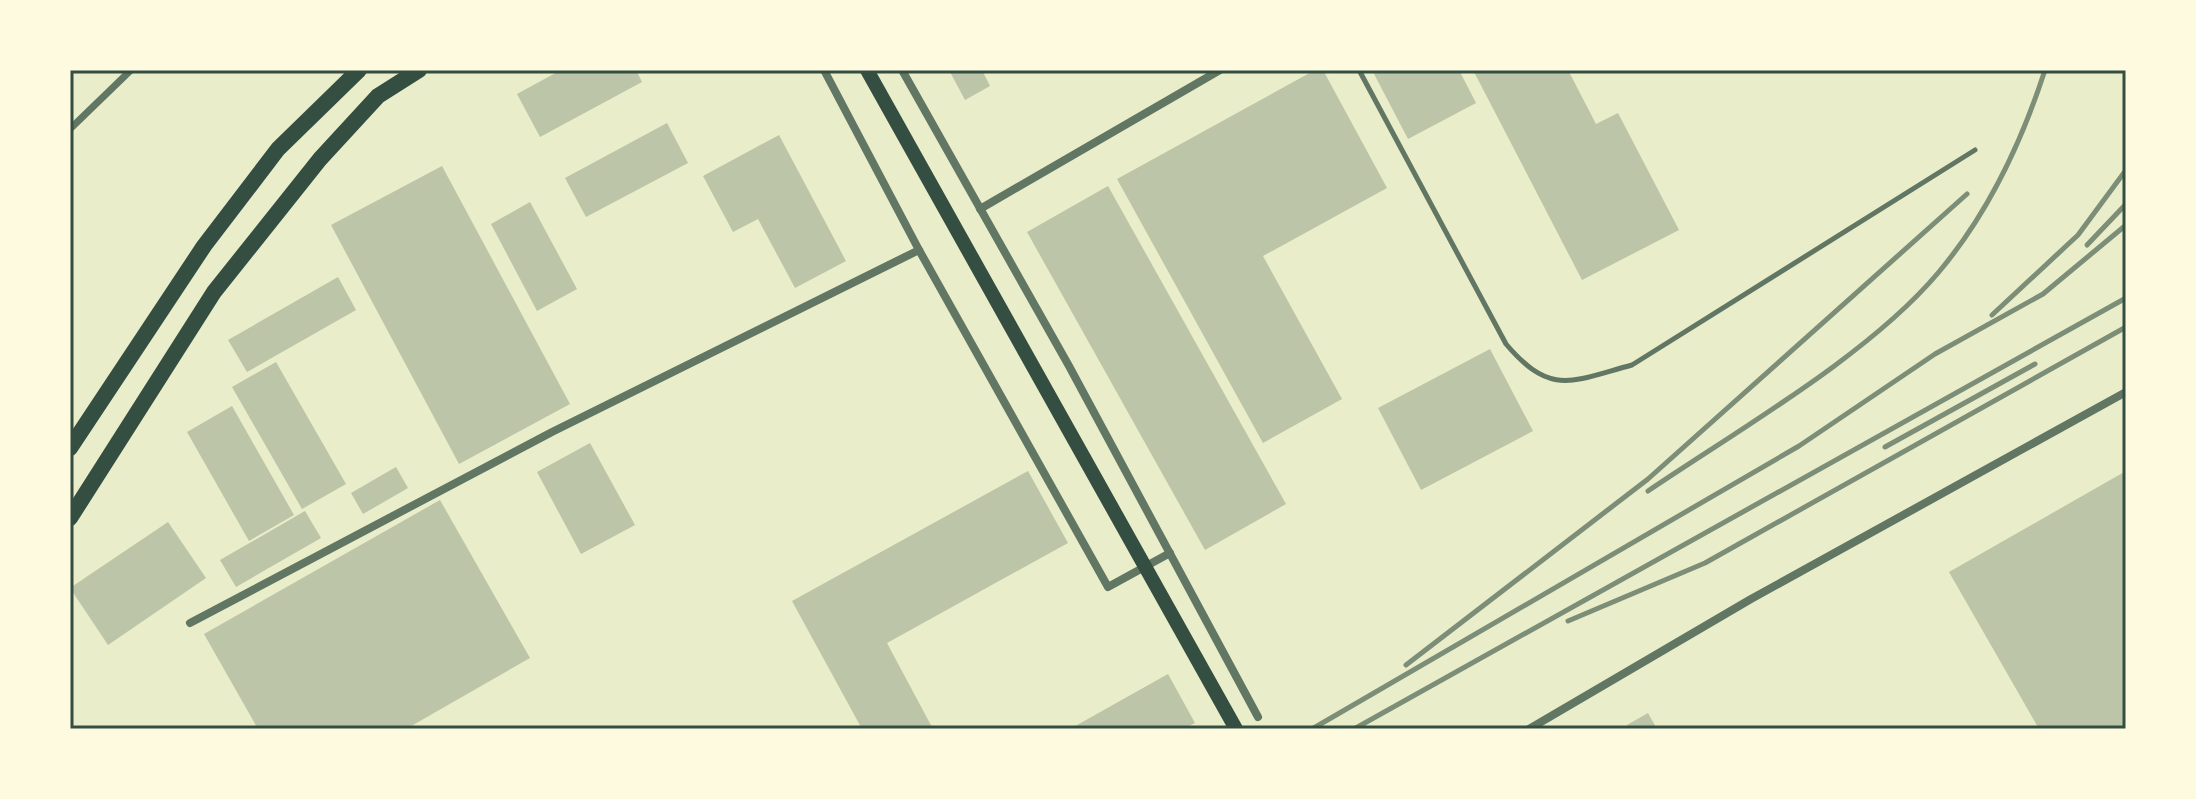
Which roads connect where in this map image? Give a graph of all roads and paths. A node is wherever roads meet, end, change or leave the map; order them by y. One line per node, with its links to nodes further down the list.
1 (131, 70): 9 (street)
2 (359, 70): 14 (highway)
3 (419, 70): 15 (highway)
4 (824, 70): 12 (street)
5 (867, 70): 19 (main road)
6 (902, 70): 11 (street)
7 (1220, 70): 11 (street)
8 (1359, 70): 10 (lane)
9 (70, 129)
10 (1975, 150)
11 (980, 209): 16 (street)
12 (919, 250): 16 (street); 17 (street)
13 (2126, 392): 20 (street)
14 (70, 448)
15 (70, 518)
16 (1170, 553): 18 (street)
17 (190, 623)
18 (1258, 717)
19 (1236, 729)
20 (1529, 729)

